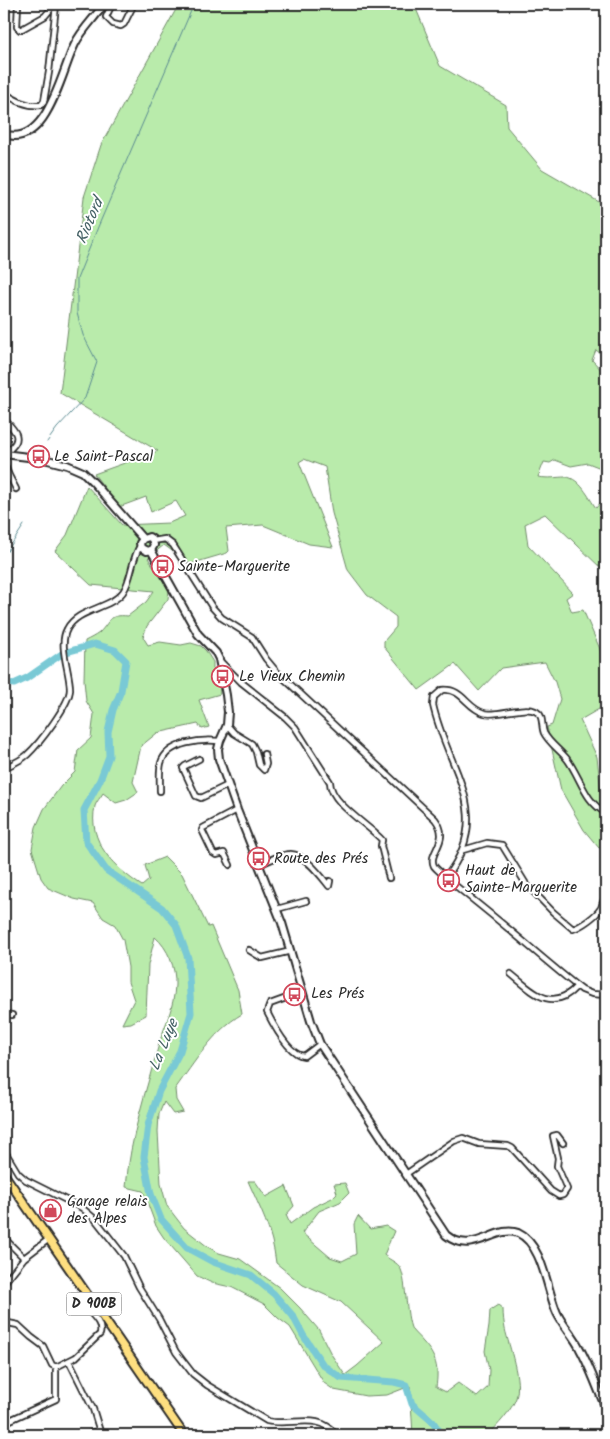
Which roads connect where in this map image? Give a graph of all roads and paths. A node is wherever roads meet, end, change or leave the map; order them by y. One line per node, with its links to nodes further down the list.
1 (18, 4): 5 (street)
2 (104, 4): 6 (street)
3 (112, 4): 4 (street)
4 (134, 4)
5 (4, 92)
6 (4, 134)
7 (4, 418): 8 (street)
8 (4, 454): 9 (street); 10 (street)
9 (16, 490)
10 (143, 539): 11 (street); 12 (street)
11 (153, 541): 12 (street); 27 (street)
12 (145, 549): 13 (street); 18 (street)
13 (220, 661): 14 (street); 26 (street)
14 (227, 725): 15 (street); 16 (street)
15 (220, 741): 19 (street); 20 (street)
16 (264, 754)
17 (199, 759): 19 (street)
18 (4, 768)
19 (228, 785): 21 (street)
20 (160, 791)
21 (237, 810): 24 (street); 25 (street)
22 (606, 813): 23 (street)
23 (463, 850): 27 (street); 29 (street)
24 (260, 864): 28 (street); 31 (street)
25 (230, 865)
26 (389, 878)
27 (446, 878): 35 (street)
28 (330, 881)
29 (606, 897)
30 (306, 901): 31 (street)
31 (277, 909): 33 (street)
32 (249, 950): 33 (street)
33 (291, 951): 36 (street)
34 (511, 974): 35 (street)
35 (576, 986): 37 (street)
36 (303, 992): 40 (street); 40 (street)
37 (606, 995)
38 (4, 1014): 39 (street)
39 (12, 1015)
40 (320, 1044): 44 (street)
41 (563, 1143): 44 (street)
42 (4, 1150): 60 (street)
43 (4, 1174): 46 (main road, D 900B)
44 (406, 1174): 53 (street)
45 (4, 1238): 47 (street)
46 (49, 1239): 47 (street); 49 (main road, D 900B)
47 (24, 1258): 48 (street)
48 (4, 1280)
49 (90, 1298): 51 (street); 59 (main road, D 900B)
50 (4, 1326): 52 (street)
51 (69, 1361): 52 (street); 56 (street)
52 (56, 1367): 55 (street)
53 (606, 1408)
54 (4, 1414): 55 (street)
55 (6, 1422)
56 (99, 1429): 57 (street); 58 (street)
57 (88, 1435)
58 (101, 1435)
59 (184, 1435)
60 (336, 1435)

